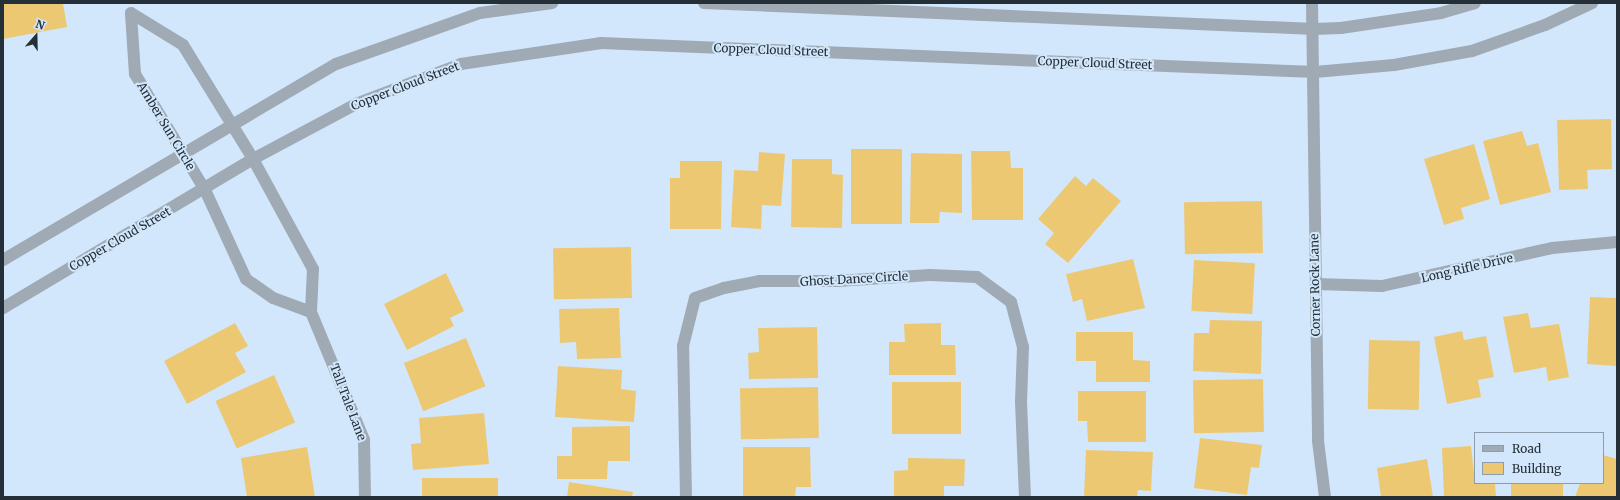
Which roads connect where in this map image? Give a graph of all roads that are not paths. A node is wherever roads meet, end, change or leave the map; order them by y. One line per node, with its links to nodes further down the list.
1 (552, 3): 9 (street)
2 (704, 3): 7 (street)
3 (1312, 3): 7 (street)
4 (1475, 3): 7 (street)
5 (1592, 3): 8 (street, Copper Cloud Street)
6 (129, 8): 9 (street, Amber Sun Circle); 10 (street, Amber Sun Circle)
7 (1314, 29): 8 (street)
8 (1315, 72): 11 (street, Copper Cloud Street); 15 (street, Corner Rock Lane)
9 (233, 125): 10 (street); 11 (street, Amber Sun Circle)
10 (183, 154): 12 (street, Amber Sun Circle); 14 (street)
11 (253, 159): 12 (street, Copper Cloud Street); 17 (street, Tall Tale Lane)
12 (205, 190): 16 (street, Copper Cloud Street); 17 (street)
13 (1617, 242): 15 (street, Long Rifle Drive)
14 (3, 260)
15 (1316, 284): 21 (street, Corner Rock Lane)
16 (3, 308)
17 (311, 312): 18 (street, Tall Tale Lane)
18 (365, 497)
19 (686, 497): 20 (street, Ghost Dance Circle)
20 (1025, 497)
21 (1325, 497)

